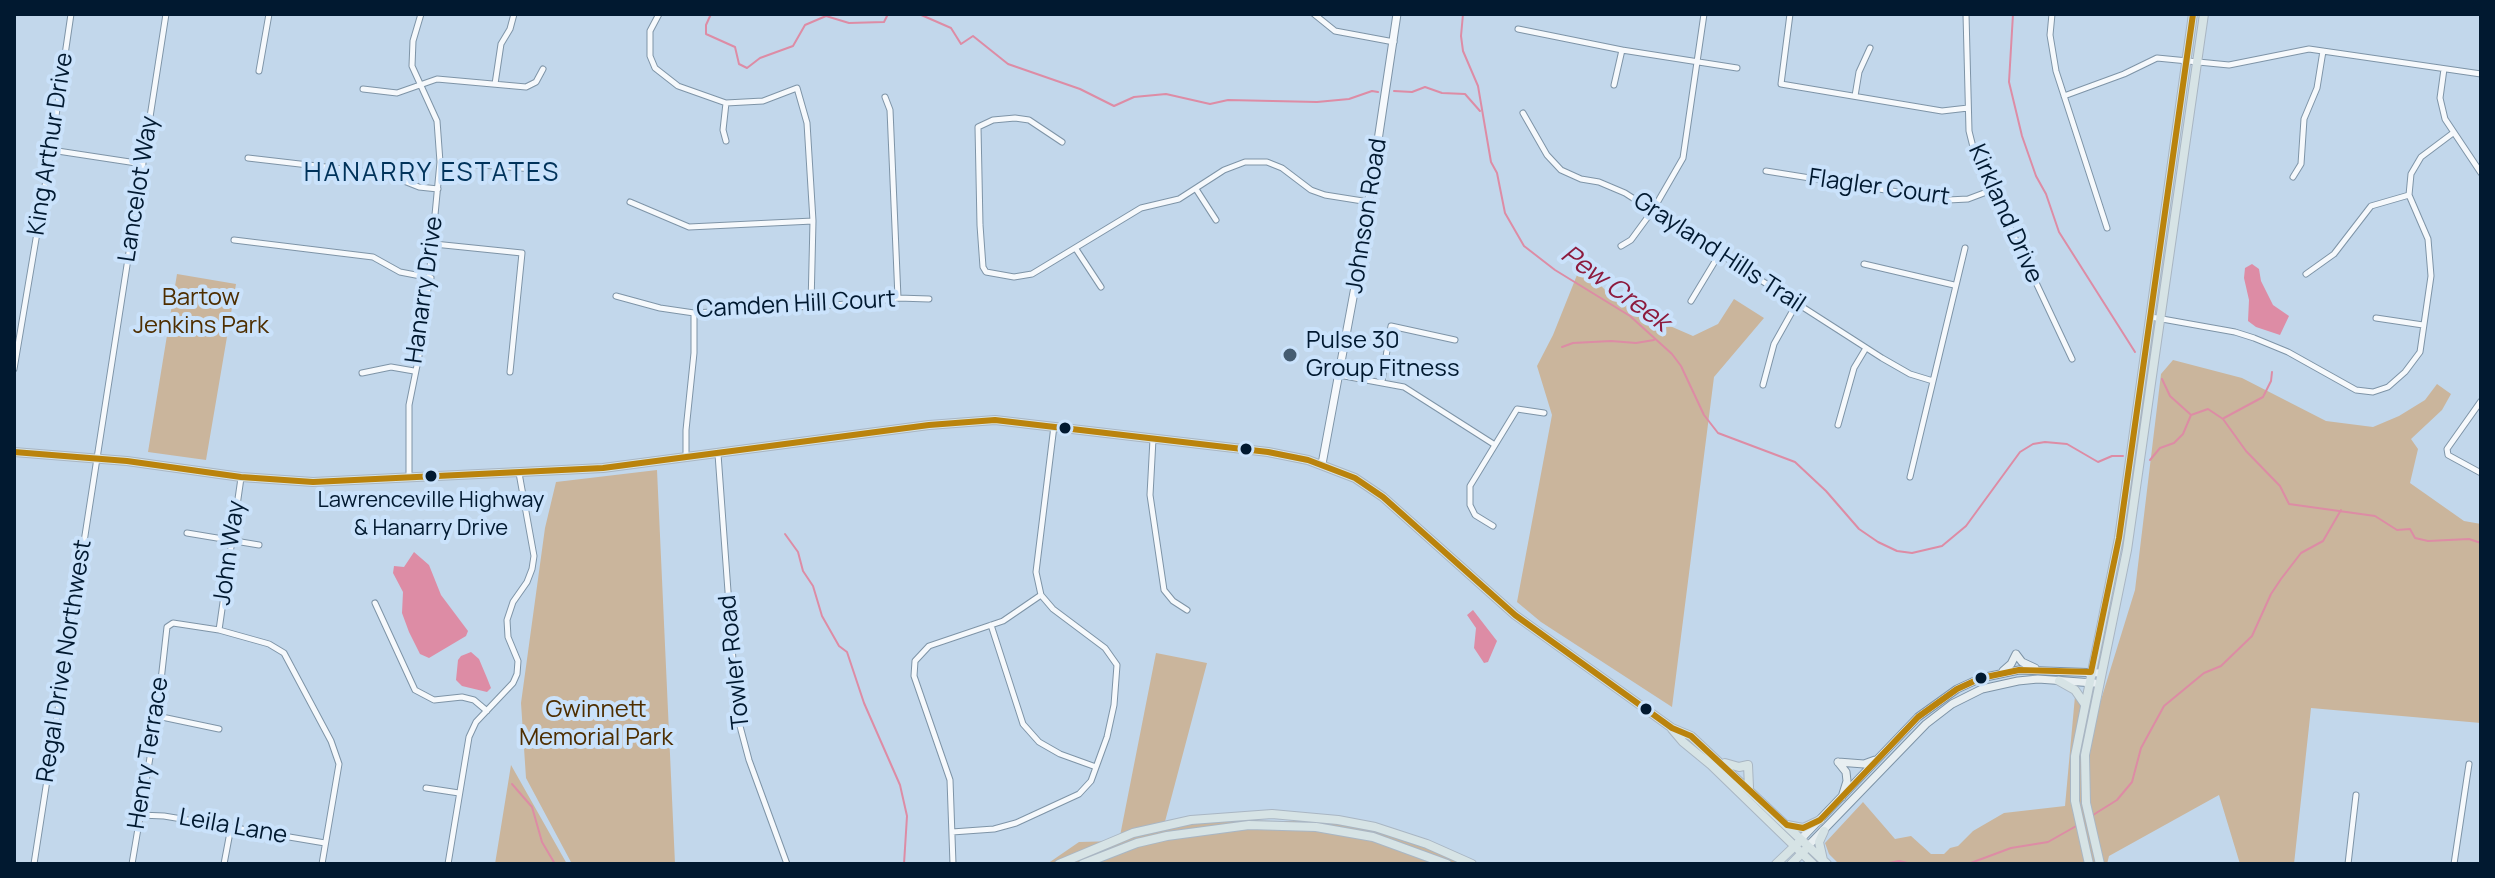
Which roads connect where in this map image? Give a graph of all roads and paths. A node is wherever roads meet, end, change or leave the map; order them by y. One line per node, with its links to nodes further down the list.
1 (71, 14): 41 (street, King Arthur Drive)
2 (166, 14): 44 (street, Lancelot Way)
3 (269, 14): 26 (street)
4 (421, 14): 29 (street, Hanarry Drive)
5 (514, 14): 28 (street)
6 (659, 14): 35 (street)
7 (1314, 14): 16 (street)
8 (1397, 14): 16 (street, Johnson Road)
9 (1704, 14): 21 (street)
10 (1790, 14): 32 (street)
11 (1966, 14): 36 (street, Kirkland Drive)
12 (2052, 14): 33 (street)
13 (2193, 14): 20 (main road)
14 (2204, 14): 22 (main road)
15 (1518, 29): 18 (street)
16 (1394, 42): 54 (street, Johnson Road)
17 (1870, 48): 32 (street)
18 (1622, 50): 21 (street); 30 (street)
19 (2323, 51): 22 (street); 25 (street); 48 (street)
20 (2187, 60): 22 (street); 33 (street); 77 (main road)
21 (1698, 62): 23 (street); 55 (street)
22 (2198, 62): 79 (main road)
23 (1737, 68)
24 (543, 69): 28 (street)
25 (2444, 69): 27 (street); 38 (street)
26 (259, 71)
27 (2481, 74)
28 (495, 84): 29 (street)
29 (419, 85): 31 (street); 43 (street, Hanarry Drive)
30 (1614, 85)
31 (363, 89)
32 (1855, 96): 36 (street)
33 (2064, 96): 58 (street)
34 (885, 97): 71 (street)
35 (726, 103): 39 (street); 57 (street)
36 (1968, 108): 51 (street, Kirkland Drive)
37 (1523, 113): 55 (street, Grayland Hills Trail)
38 (2453, 133): 47 (street); 52 (street)
39 (726, 141)
40 (1062, 142): 63 (street)
41 (51, 150): 44 (street); 84 (street, King Arthur Drive)
42 (248, 158): 49 (street)
43 (440, 162): 45 (street); 49 (street, Hanarry Drive)
44 (143, 164): 100 (street, Lancelot Way)
45 (534, 169)
46 (1766, 171): 51 (street, Flagler Court)
47 (2481, 173)
48 (2293, 177)
49 (438, 189): 60 (street, Hanarry Drive)
50 (1196, 189): 54 (street); 56 (street); 63 (street)
51 (1992, 190): 83 (street, Kirkland Drive)
52 (2409, 195): 66 (street); 80 (street)
53 (630, 202): 57 (street)
54 (1370, 202): 88 (street, Johnson Road)
55 (1653, 210): 61 (street); 64 (street, Grayland Hills Trail)
56 (1216, 220)
57 (813, 221): 75 (street)
58 (2107, 228)
59 (234, 240): 67 (street)
60 (434, 244): 67 (street, Hanarry Drive); 86 (street)
61 (1621, 246)
62 (1965, 248): 68 (street)
63 (1076, 249): 69 (street)
64 (1720, 253): 73 (street); 74 (street, Grayland Hills Trail)
65 (1864, 264): 68 (street)
66 (2306, 274)
67 (431, 278): 85 (street, Hanarry Drive)
68 (1954, 285): 90 (street)
69 (1101, 287)
70 (616, 296): 76 (street, Camden Hill Court)
71 (898, 298): 72 (street, Camden Hill Court); 75 (street, Camden Hill Court)
72 (929, 299)
73 (1691, 301)
74 (1797, 303): 82 (street, Grayland Hills Trail); 91 (street)
75 (811, 305): 76 (street, Camden Hill Court)
76 (694, 313): 101 (street)
77 (2151, 317): 79 (street); 118 (main road)
78 (2376, 318): 80 (street)
79 (2161, 319): 80 (street); 120 (main road)
80 (2423, 325)
81 (1455, 340): 89 (street)
82 (1866, 348): 90 (street, Grayland Hills Trail); 95 (street)
83 (2072, 359)
84 (14, 369)
85 (414, 371): 87 (street); 106 (street, Hanarry Drive)
86 (510, 372)
87 (362, 373)
88 (1339, 375): 89 (street); 102 (street, Johnson Road)
89 (1382, 381): 97 (street)
90 (1933, 381): 107 (street)
91 (1763, 385)
92 (2481, 401): 104 (street)
93 (1544, 413): 97 (street)
94 (1054, 425): 96 (main road); 99 (main road); 112 (street)
95 (1838, 425)
96 (1153, 438): 102 (main road); 114 (street)
97 (1495, 445): 108 (street)
98 (14, 452): 100 (main road)
99 (718, 454): 101 (main road); 155 (street, Towler Road)
100 (97, 458): 105 (main road); 150 (street, Regal Drive Northwest)
101 (686, 458): 103 (main road)
102 (1322, 464): 126 (main road)
103 (519, 472): 106 (main road); 124 (street)
104 (2481, 473)
105 (241, 477): 106 (main road); 110 (street, John Way)
106 (409, 477)
107 (1910, 477)
108 (1493, 526)
109 (187, 533): 110 (street)
110 (231, 542): 111 (street); 116 (street, John Way)
111 (259, 545)
112 (1041, 595): 115 (street); 131 (street)
113 (375, 603): 124 (street)
114 (1187, 610)
115 (991, 625): 131 (street); 144 (street)
116 (219, 630): 125 (street, Henry Terrace); 146 (street)
117 (2037, 669): 118 (main road); 119 (main road); 119 (main road)
118 (2091, 672): 120 (main road); 122 (main road)
119 (2001, 673): 128 (main road)
120 (2101, 673): 122 (main road)
121 (2059, 681): 122 (main road); 123 (main road); 143 (main road)
122 (2094, 683): 123 (main road); 164 (main road)
123 (2084, 703): 163 (main road)
124 (487, 711): 134 (street)
125 (157, 716): 127 (street); 137 (street, Henry Terrace)
126 (1672, 728): 129 (main road); 142 (main road)
127 (219, 729)
128 (1879, 758): 136 (main road); 136 (main road)
129 (1719, 760): 133 (main road); 133 (main road)
130 (2469, 764): 166 (street)
131 (1096, 767): 144 (street)
132 (426, 788): 134 (street)
133 (1751, 791): 139 (main road)
134 (459, 793): 154 (street)
135 (2356, 795): 165 (street)
136 (1842, 798): 138 (main road)
137 (140, 815): 140 (street, Leila Lane); 151 (street, Henry Terrace)
138 (1820, 820): 139 (main road); 147 (main road)
139 (1787, 825): 147 (main road)
140 (231, 827): 146 (street, Leila Lane); 152 (street)
141 (1375, 827): 145 (main road); 157 (main road); 160 (main road)
142 (1774, 827): 147 (main road); 148 (main road)
143 (1824, 831): 147 (main road); 149 (main road)
144 (952, 832): 156 (street)
145 (1373, 837): 158 (main road); 159 (main road)
146 (325, 843): 153 (street)
147 (1801, 846): 148 (main road); 149 (main road); 161 (main road); 162 (main road)
148 (1778, 862)
149 (1825, 862)
150 (34, 864)
151 (132, 864)
152 (224, 864)
153 (322, 864)
154 (448, 864)
155 (787, 864)
156 (953, 864)
157 (1059, 864)
158 (1083, 864)
159 (1447, 864)
160 (1472, 864)
161 (1791, 864)
162 (1813, 864)
163 (2089, 864)
164 (2100, 864)
165 (2348, 864)
166 (2454, 864)

